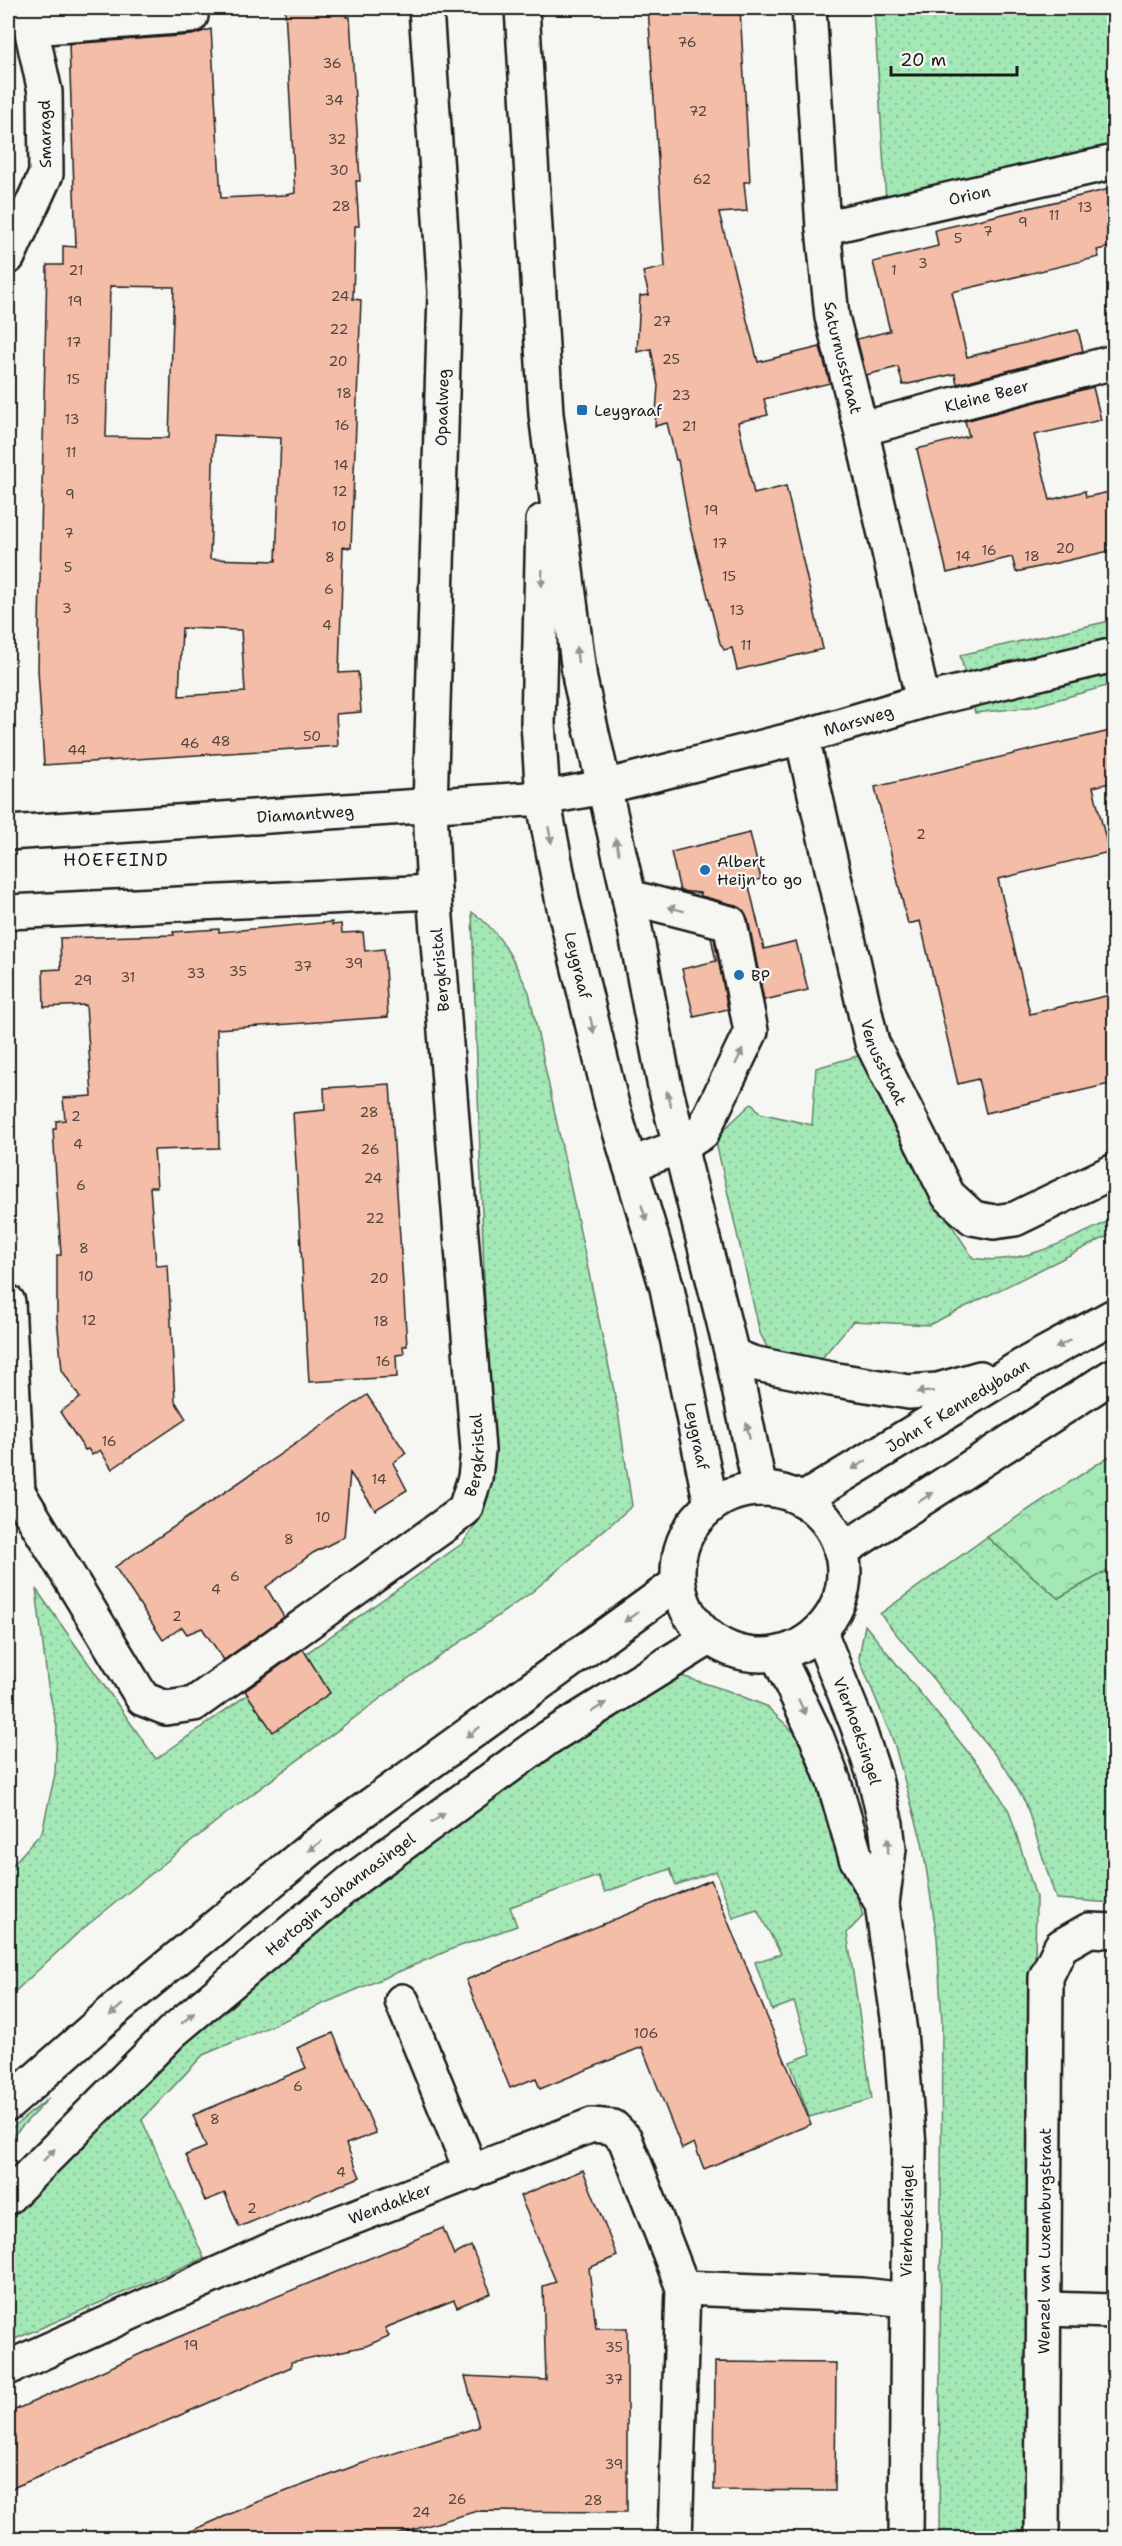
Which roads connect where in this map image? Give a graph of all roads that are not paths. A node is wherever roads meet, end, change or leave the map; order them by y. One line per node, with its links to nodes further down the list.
1 (426, 8): 17 (street, Opaalweg)
2 (522, 8): 10 (street, Leygraaf)
3 (809, 8): 7 (street, Saturnusstraat)
4 (191, 16): 5 (street)
5 (25, 18): 8 (street, Smaragd)
6 (1114, 162): 7 (street, Orion)
7 (823, 228): 11 (street, Saturnusstraat)
8 (8, 257)
9 (1114, 362): 11 (street, Kleine Beer)
10 (546, 414): 15 (street, Leygraaf, one-way to 10); 16 (street, Leygraaf, one-way to 16)
11 (861, 429): 13 (street, Saturnusstraat)
12 (1114, 655): 13 (street, Marsweg)
13 (923, 700): 14 (street, Marsweg)
14 (802, 738): 15 (street, Marsweg); 24 (street, Venusstraat)
15 (604, 787): 16 (street, Diamantweg); 20 (street, Leygraaf, one-way to 15)
16 (543, 798): 17 (street, Diamantweg); 23 (street, Leygraaf, one-way to 23)
17 (430, 807): 18 (street, Diamantweg); 19 (street, Bergkristal)
18 (8, 832)
19 (434, 892): 21 (street); 31 (street, Bergkristal)
20 (629, 897): 22 (street, Leygraaf, one-way to 20); 22 (street, one-way to 20)
21 (8, 912)
22 (681, 1146): 23 (street); 27 (street, Leygraaf)
23 (630, 1165): 33 (street, Leygraaf, one-way to 33)
24 (1114, 1171)
25 (8, 1302): 31 (street)
26 (1114, 1316): 28 (street, John F Kennedybaan, one-way to 28)
27 (732, 1355): 28 (street, one-way to 27); 30 (street, Leygraaf, one-way to 27)
28 (1022, 1366): 32 (street, John F Kennedybaan, one-way to 32)
29 (1114, 1375): 34 (street, one-way to 29)
30 (760, 1489): 32 (street); 33 (street)
31 (13, 1492)
32 (802, 1500): 34 (street)
33 (711, 1505): 35 (street)
34 (841, 1551): 36 (street)
35 (678, 1583): 37 (street); 42 (street, one-way to 42)
36 (819, 1632): 38 (street); 39 (street, Vierhoeksingel, one-way to 36)
37 (710, 1638): 38 (street); 44 (street, Hertogin Johannasingel, one-way to 37)
38 (777, 1654): 39 (street, Vierhoeksingel, one-way to 39)
39 (882, 1904): 46 (street, Vierhoeksingel)
40 (1114, 1931): 47 (street, Wenzel van Luxemburgstraat)
41 (402, 2001): 43 (street)
42 (8, 2104)
43 (472, 2173): 45 (street, Wendakker); 49 (street, Wendakker)
44 (8, 2196)
45 (683, 2288): 46 (street); 50 (street, Wendakker)
46 (906, 2300): 51 (street, Vierhoeksingel)
47 (1045, 2309): 48 (street); 52 (street, Wenzel van Luxemburgstraat)
48 (1114, 2311)
49 (8, 2368)
50 (675, 2538)
51 (906, 2538)
52 (1042, 2538)

